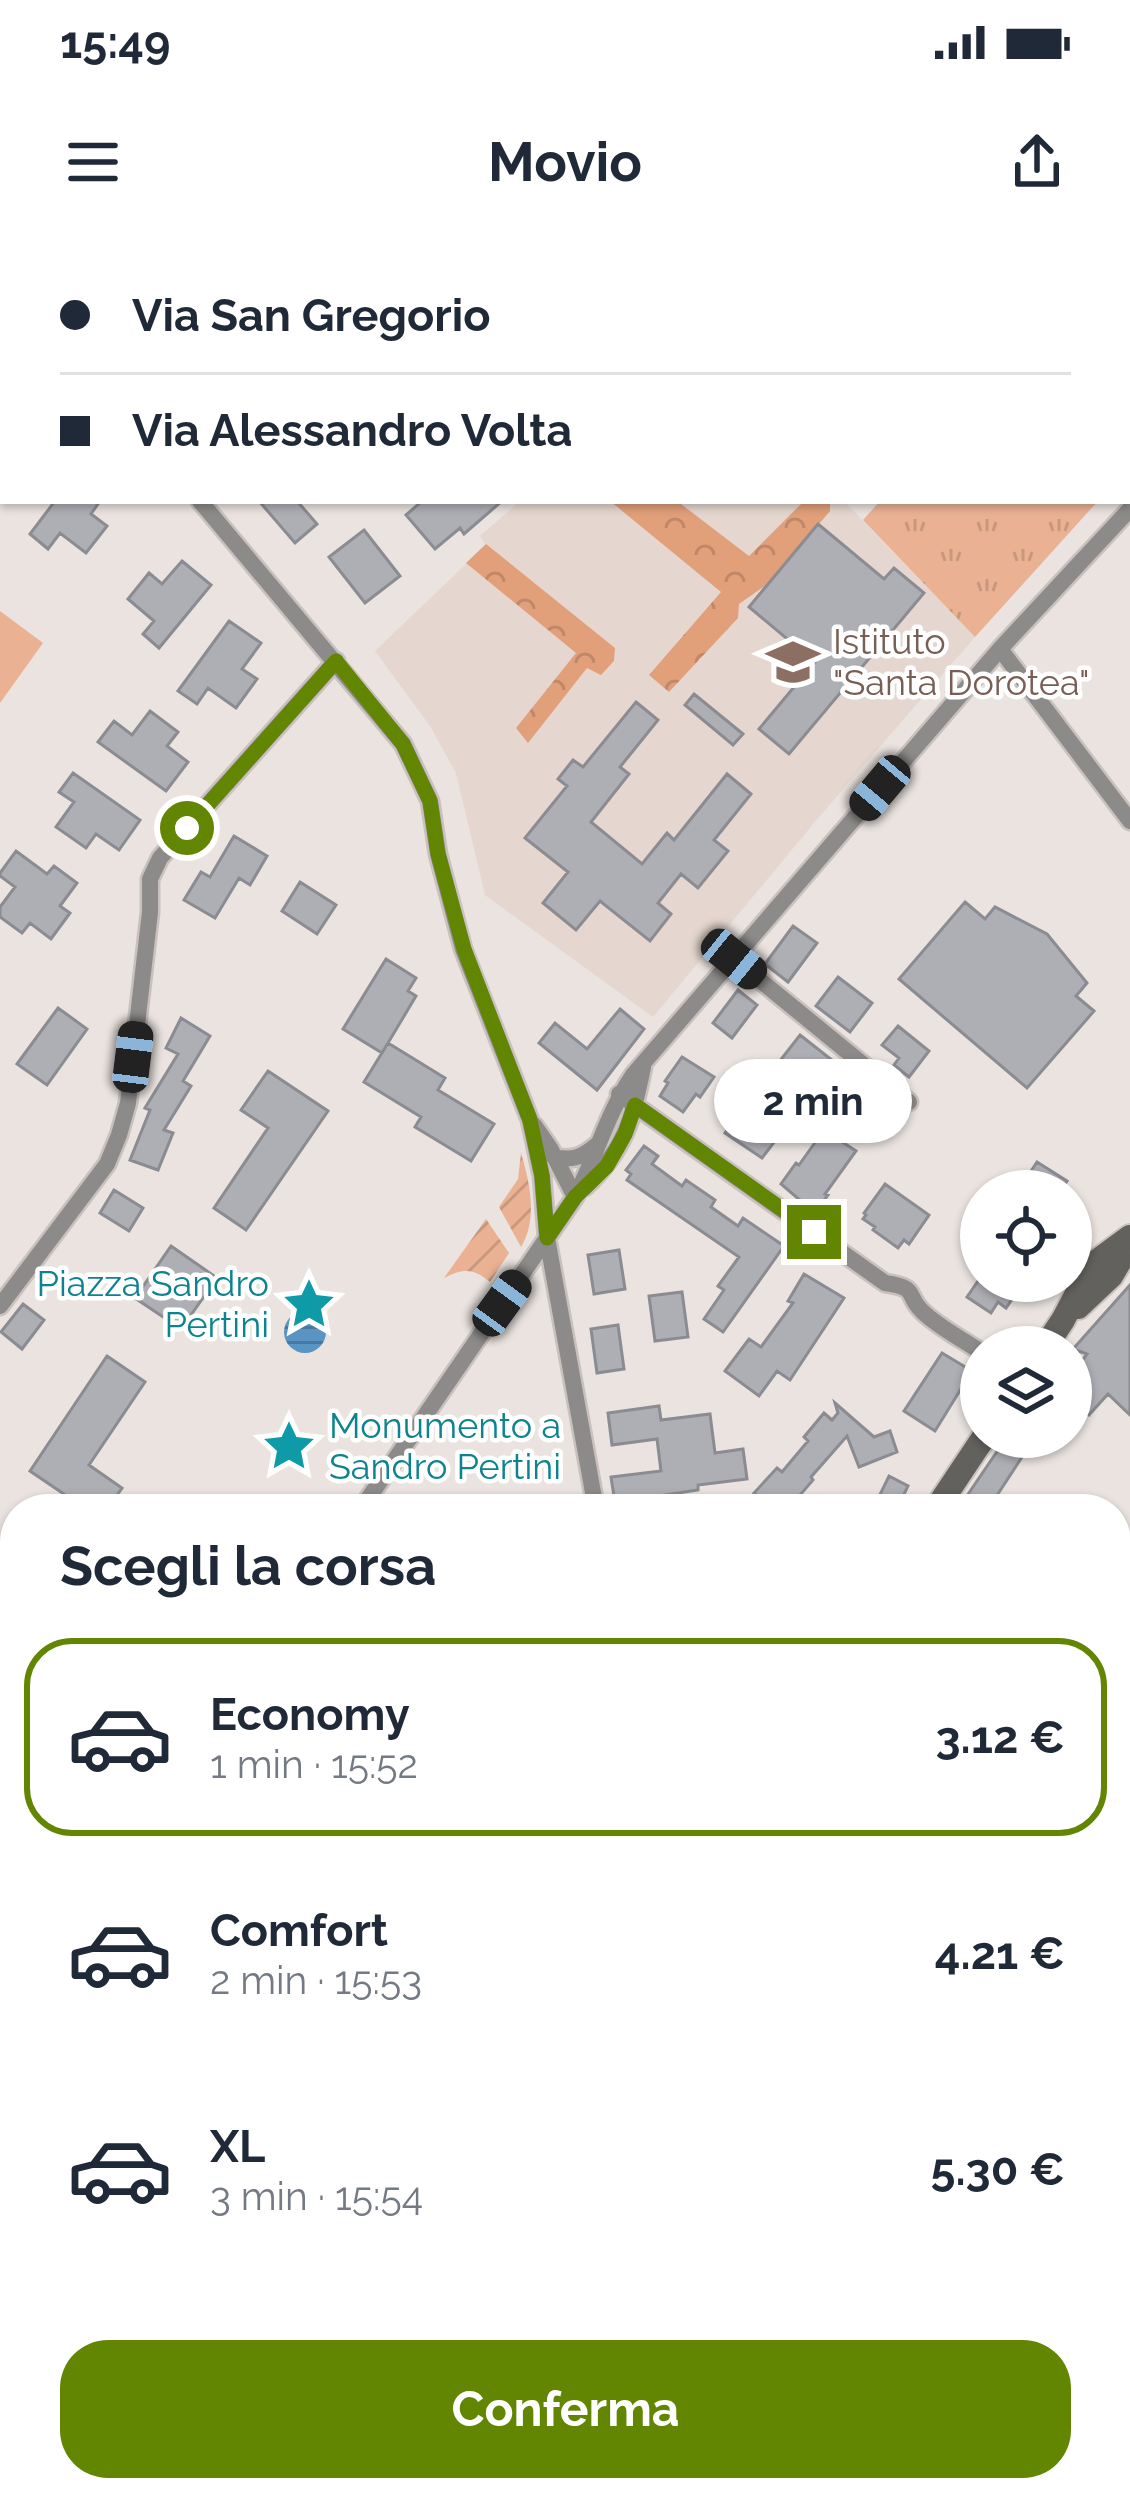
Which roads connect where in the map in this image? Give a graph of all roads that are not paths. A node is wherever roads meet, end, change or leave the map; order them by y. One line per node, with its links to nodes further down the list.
1 (203, 504): 4 (street)
2 (1130, 509): 3 (street)
3 (1000, 649): 5 (street); 6 (street)
4 (336, 661): 9 (street); 15 (street)
5 (1130, 819)
6 (734, 959): 7 (street); 8 (street)
7 (627, 1100): 10 (street); 12 (street); 17 (street)
8 (909, 1102)
9 (530, 1120): 11 (street); 13 (street)
10 (599, 1142): 11 (street); 12 (street)
11 (554, 1157): 12 (street)
12 (575, 1197): 13 (street)
13 (547, 1238): 19 (street); 20 (street)
14 (1130, 1240): 16 (main road)
15 (0, 1306)
16 (1060, 1326)
17 (960, 1338)
18 (970, 1458): 21 (main road)
19 (371, 1494)
20 (593, 1494)
21 (946, 1494)

